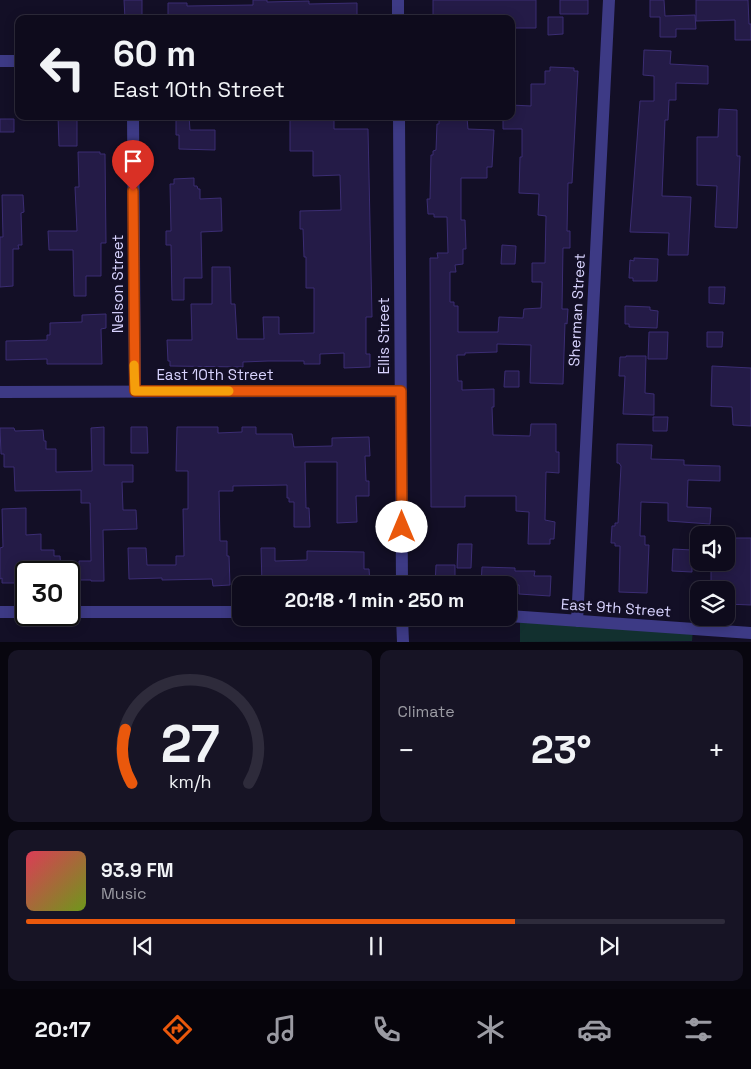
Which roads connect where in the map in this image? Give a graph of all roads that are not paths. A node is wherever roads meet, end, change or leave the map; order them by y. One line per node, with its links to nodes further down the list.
1 (398, 0): 3 (street)
2 (609, 0): 17 (street, Sherman Street)
3 (398, 15)
4 (0, 61): 5 (street)
5 (15, 61)
6 (133, 120): 8 (street, Nelson Street)
7 (399, 120): 9 (street, Ellis Street)
8 (135, 391): 9 (street, East 10th Street); 10 (street, East 10th Street)
9 (401, 391): 11 (street, Ellis Street)
10 (0, 392)
11 (402, 576)
12 (0, 612): 13 (street)
13 (15, 612)
14 (80, 612): 15 (street)
15 (232, 612)
16 (517, 617): 17 (street, East 9th Street)
17 (577, 621): 19 (street, East 9th Street)
18 (402, 626): 20 (street)
19 (751, 633)
20 (403, 642)

